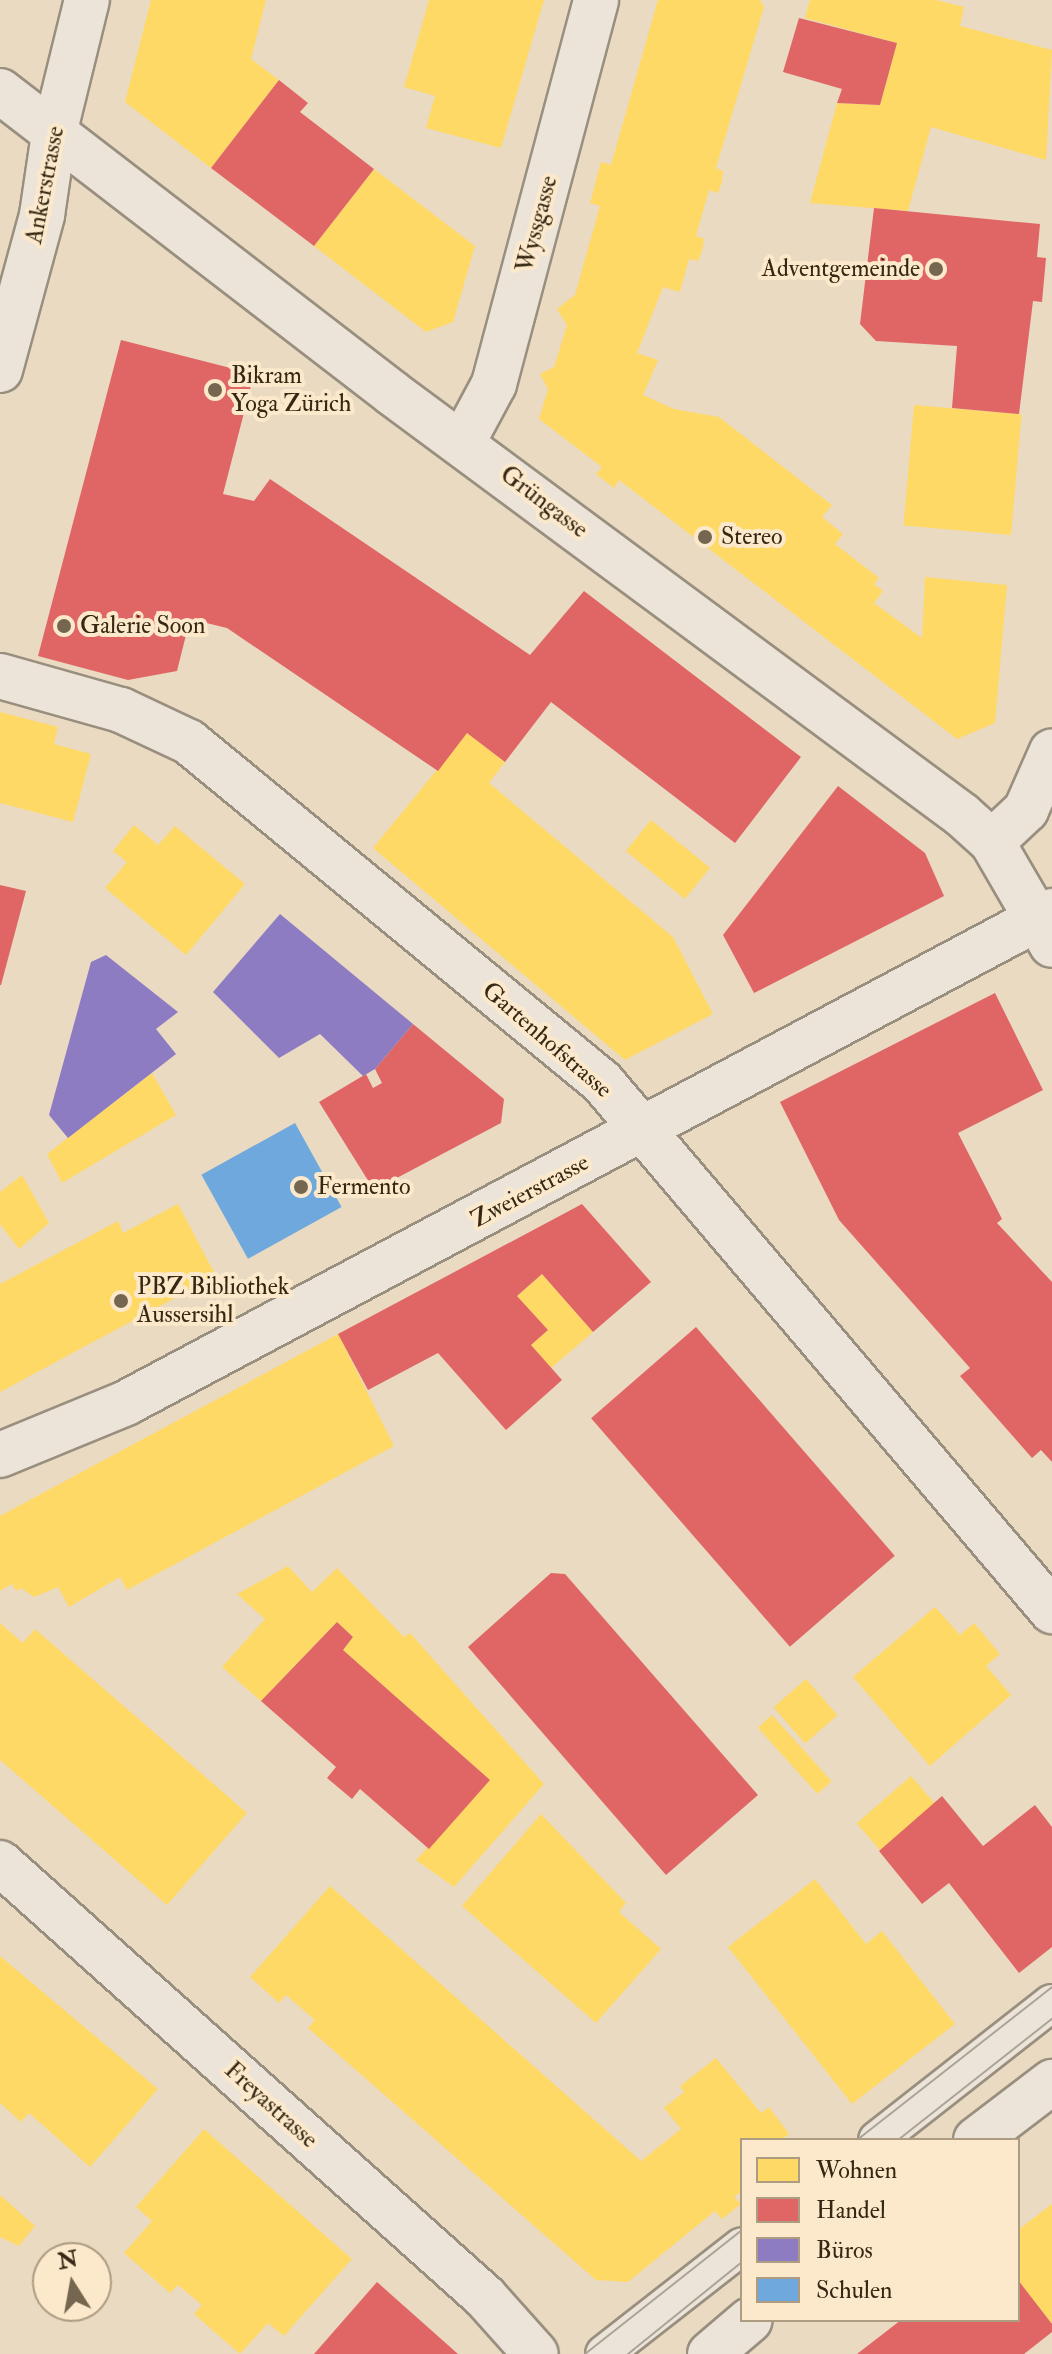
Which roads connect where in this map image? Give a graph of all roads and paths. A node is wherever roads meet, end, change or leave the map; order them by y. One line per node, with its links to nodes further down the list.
1 (87, 0): 4 (street, Ankerstrasse)
2 (596, 0): 6 (street, Wyssgasse)
3 (0, 91): 4 (street, Grüngasse)
4 (54, 134): 5 (street, Ankerstrasse); 6 (street, Grüngasse)
5 (0, 370)
6 (463, 442): 9 (street, Grüngasse)
7 (0, 676): 11 (street, Gartenhofstrasse)
8 (1052, 751): 9 (street)
9 (992, 842): 10 (street, Grüngasse)
10 (1047, 925): 11 (street, Zweierstrasse)
11 (643, 1132): 12 (street, Zweierstrasse); 13 (street, Gartenhofstrasse)
12 (0, 1455)
13 (1052, 1611)
14 (0, 1863): 21 (street, Freyastrasse)
15 (1052, 2003): 17 (lane)
16 (1052, 2082): 18 (street)
17 (880, 2138)
18 (979, 2138)
19 (740, 2248): 22 (lane)
20 (748, 2322): 23 (street)
21 (536, 2354)
22 (604, 2354)
23 (710, 2354)

